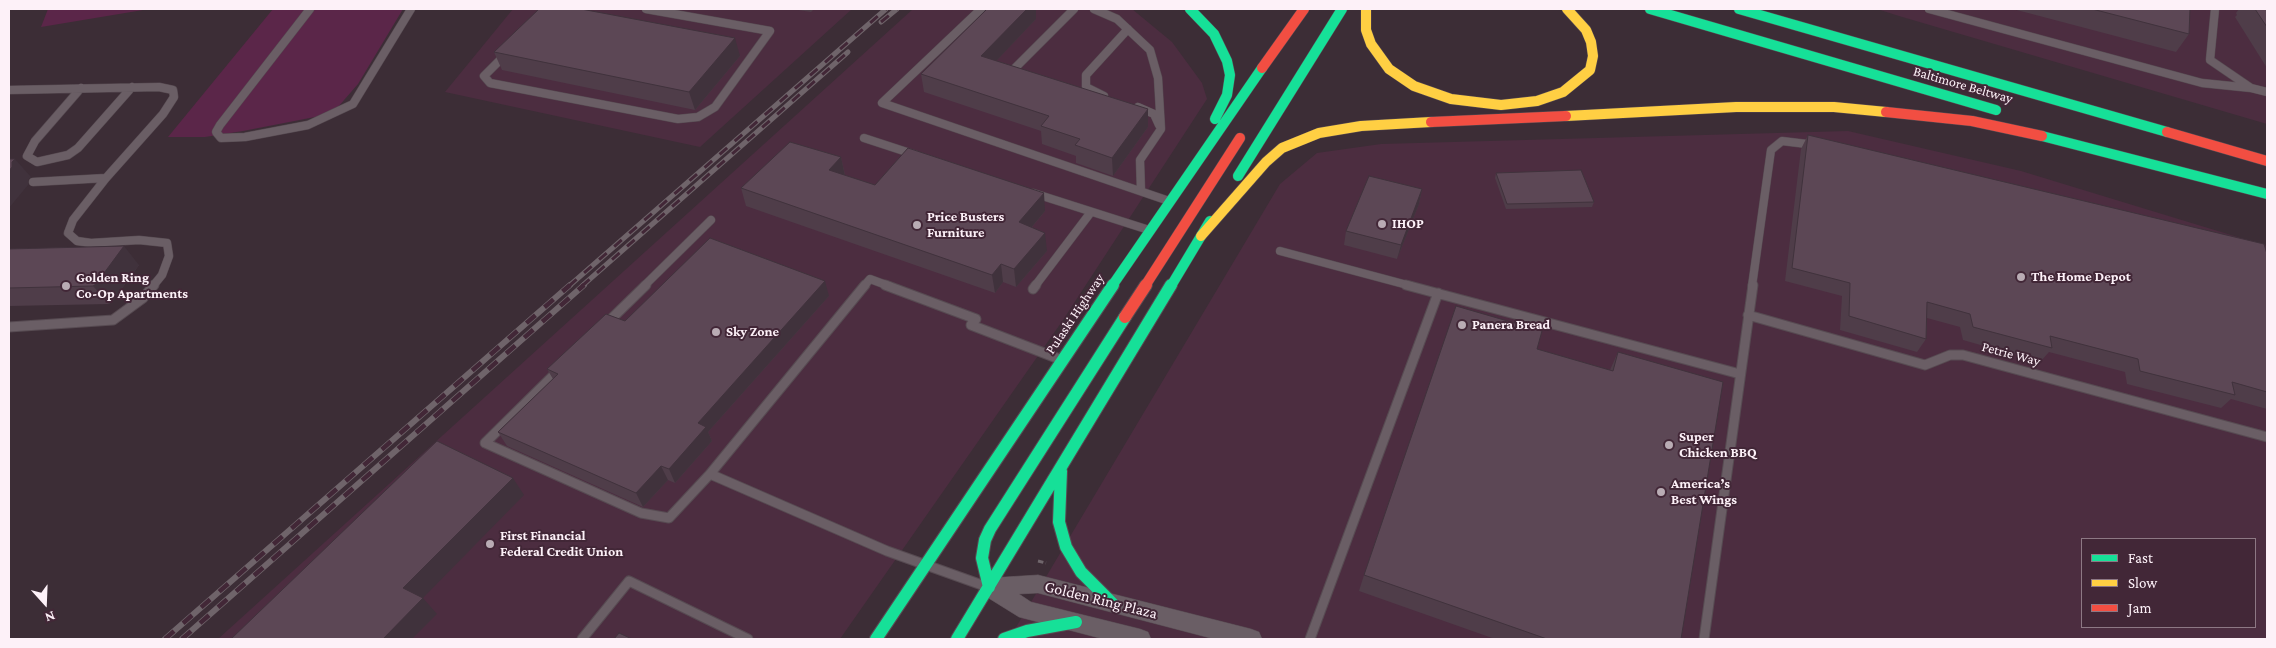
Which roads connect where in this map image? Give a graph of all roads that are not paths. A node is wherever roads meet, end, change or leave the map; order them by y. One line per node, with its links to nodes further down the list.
1 (310, 9): 2 (lane)
2 (412, 9)
3 (646, 9): 20 (lane)
4 (981, 9): 45 (lane)
5 (1074, 9): 21 (lane)
6 (1094, 9): 17 (lane)
7 (1190, 9): 42 (highway)
8 (1304, 9): 42 (highway, Pulaski Highway)
9 (1308, 9): 19 (highway)
10 (1342, 9): 51 (highway)
11 (1366, 9): 12 (highway)
12 (1567, 9)
13 (1650, 9): 30 (highway, Baltimore Beltway)
14 (1739, 9): 29 (highway, Baltimore Beltway)
15 (1929, 9): 24 (lane)
16 (2215, 9): 24 (lane)
17 (1128, 29): 27 (lane); 33 (lane)
18 (1871, 34): 29 (highway)
19 (1296, 43)
20 (514, 46)
21 (1005, 77)
22 (132, 87): 23 (lane); 23 (lane); 40 (lane)
23 (81, 88): 25 (lane)
24 (2251, 88): 26 (lane)
25 (9, 90)
26 (2267, 92)
27 (1112, 98)
28 (1131, 104): 33 (lane)
29 (2070, 104): 35 (highway, Baltimore Beltway)
30 (2011, 115)
31 (2039, 123): 43 (highway)
32 (1248, 125): 65 (highway)
33 (1161, 129): 45 (lane)
34 (864, 138): 38 (lane)
35 (2201, 142): 37 (highway); 39 (highway, Baltimore Beltway)
36 (1824, 147): 55 (lane)
37 (2267, 156)
38 (921, 157)
39 (2267, 161)
40 (106, 178): 41 (lane); 56 (lane)
41 (33, 182)
42 (1180, 184): 47 (highway, Pulaski Highway)
43 (2267, 190)
44 (1025, 191): 48 (lane)
45 (1140, 191): 47 (lane)
46 (2267, 194): 51 (highway)
47 (1169, 201): 50 (highway, Pulaski Highway)
48 (1091, 212): 50 (lane); 53 (lane)
49 (711, 220): 57 (lane)
50 (1149, 230): 59 (highway, Pulaski Highway)
51 (1201, 236): 62 (highway)
52 (1280, 251): 54 (lane)
53 (1033, 290)
54 (1438, 293): 60 (lane); 75 (lane)
55 (1748, 315): 60 (lane); 61 (lane, Petrie Way)
56 (9, 327)
57 (598, 331)
58 (570, 359): 63 (lane)
59 (1062, 360): 63 (lane); 64 (highway, Pulaski Highway)
60 (1740, 374): 76 (lane)
61 (2267, 437)
62 (1062, 467): 65 (highway); 66 (highway)
63 (710, 474): 64 (lane)
64 (926, 564): 65 (lane); 70 (highway, Pulaski Highway)
65 (989, 587): 66 (street, Golden Ring Plaza); 67 (street, Golden Ring Plaza); 71 (highway)
66 (1113, 604): 74 (street, Golden Ring Plaza)
67 (1076, 622): 72 (highway); 73 (street, Golden Ring Plaza)
68 (582, 639): 69 (lane)
69 (748, 639)
70 (876, 639)
71 (957, 639)
72 (1004, 639)
73 (1140, 639)
74 (1251, 639)
75 (1310, 639)
76 (1704, 639)

